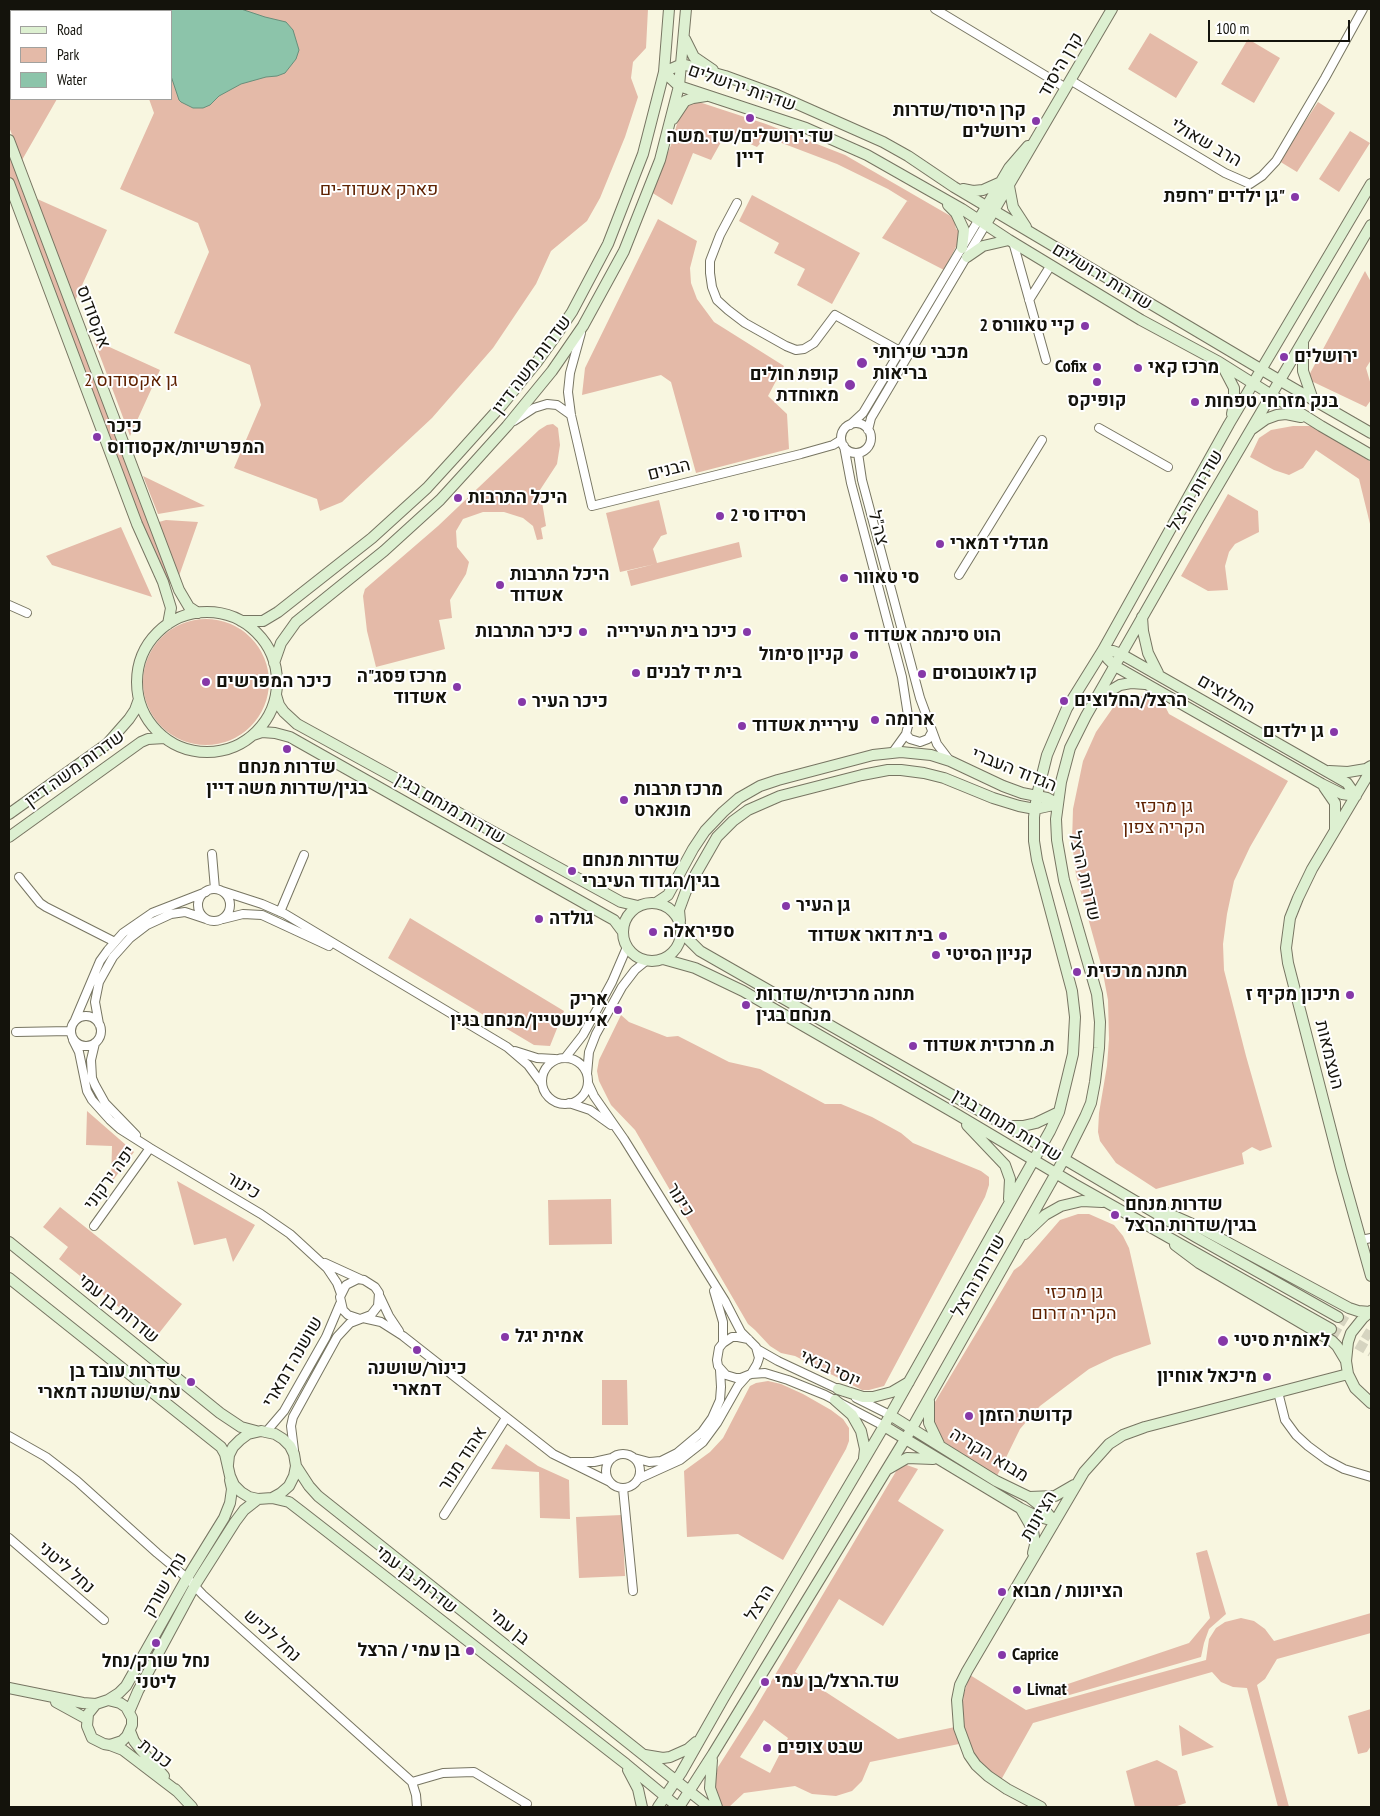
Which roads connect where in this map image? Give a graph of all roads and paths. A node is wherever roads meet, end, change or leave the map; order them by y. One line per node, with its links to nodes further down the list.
1 (669, 9): 8 (main road, שדרות משה דיין)
2 (686, 9): 6 (main road, שדרות משה דיין)
3 (935, 9): 10 (street)
4 (1112, 9): 10 (main road, קרן היסוד)
5 (1363, 9): 10 (street, הרב שאולי)
6 (684, 38): 7 (main road, שדרות משה דיין); 9 (main road)
7 (682, 64): 8 (main road, שדרות ירושלים); 9 (main road, שדרות ירושלים); 11 (main road, שדרות משה דיין)
8 (664, 72): 11 (main road, שדרות ירושלים); 58 (main road, שדרות משה דיין)
9 (725, 76): 18 (main road, שדרות ירושלים)
10 (1068, 84): 16 (main road, קרן היסוד)
11 (679, 86): 12 (main road, שדרות ירושלים); 13 (main road, שדרות משה דיין)
12 (716, 97): 13 (main road); 19 (main road, שדרות ירושלים)
13 (669, 126): 29 (main road, שדרות משה דיין)
14 (9, 140): 56 (main road, אקסודוס)
15 (9, 183): 59 (main road, אקסודוס)
16 (1005, 184): 18 (main road); 21 (main road, קרן היסוד); 24 (main road)
17 (1371, 184): 34 (main road, שדרות הרצל)
18 (954, 187): 21 (main road, שדרות ירושלים)
19 (940, 197): 22 (main road, שדרות ירושלים); 26 (main road)
20 (736, 203): 31 (street)
21 (991, 208): 22 (main road, קרן היסוד); 24 (main road, שדרות ירושלים)
22 (982, 222): 25 (main road, שדרות ירושלים); 26 (street)
23 (1371, 225): 30 (main road, שדרות הרצל)
24 (1028, 230): 34 (main road, שדרות ירושלים)
25 (1011, 241): 26 (main road); 27 (main road, שדרות ירושלים); 28 (street)
26 (964, 253): 31 (street); 45 (street)
27 (1050, 265): 28 (street); 33 (main road, שדרות ירושלים)
28 (1029, 300): 32 (street)
29 (583, 326): 39 (street, הבנים); 42 (main road, שדרות משה דיין)
30 (1303, 340): 35 (main road, שדרות הרצל); 38 (main road)
31 (900, 351): 41 (street)
32 (1046, 360)
33 (1219, 362): 36 (main road, שדרות ירושלים); 40 (main road)
34 (1261, 369): 35 (main road, שדרות ירושלים); 36 (main road, שדרות הרצל)
35 (1279, 380): 37 (main road, שדרות הרצל); 38 (main road, שדרות ירושלים)
36 (1253, 384): 37 (main road, שדרות ירושלים); 40 (main road, שדרות הרצל)
37 (1271, 394): 43 (main road, שדרות ירושלים); 46 (main road, שדרות הרצל)
38 (1313, 400): 47 (main road)
39 (571, 415): 42 (street); 49 (street, הבנים)
40 (1229, 424): 60 (main road, שדרות הרצל)
41 (850, 425): 45 (street); 49 (street)
42 (507, 426): 62 (main road, שדרות משה דיין)
43 (1320, 426): 46 (main road); 51 (main road, שדרות ירושלים)
44 (1099, 428): 52 (street)
45 (868, 430): 50 (street)
46 (1249, 431): 57 (main road, שדרות הרצל)
47 (1371, 433)
48 (1042, 440): 53 (street)
49 (843, 443): 50 (street); 70 (street, צה"ל)
50 (858, 453): 69 (street, צה"ל)
51 (1371, 455)
52 (1168, 467)
53 (959, 574)
54 (9, 605): 55 (street)
55 (27, 613)
56 (198, 613): 58 (main road); 59 (main road)
57 (1142, 616): 61 (main road, שדרות הרצל); 64 (main road)
58 (242, 622): 62 (main road)
59 (168, 624): 67 (main road)
60 (1104, 650): 61 (main road, החלוצים); 63 (main road, החלוצים); 79 (main road, שדרות הרצל)
61 (1121, 654): 63 (main road, שדרות הרצל); 64 (main road, החלוצים)
62 (274, 663): 66 (main road)
63 (1115, 666): 65 (main road, החלוצים); 68 (main road, שדרות הרצל)
64 (1160, 676): 77 (main road, החלוצים)
65 (1149, 684): 68 (main road); 78 (main road, החלוצים)
66 (276, 695): 71 (main road); 92 (main road, שדרות מנחם בגין)
67 (139, 699): 72 (main road); 83 (main road, שדרות משה דיין)
68 (1095, 700): 81 (main road, שדרות הרצל)
69 (932, 732): 70 (street); 74 (street, צה"ל)
70 (906, 734): 73 (street)
71 (253, 735): 72 (main road); 97 (main road, שדרות מנחם בגין)
72 (165, 738): 85 (main road, שדרות משה דיין)
73 (893, 752): 74 (main road, הגדוד העברי); 91 (main road, הגדוד העברי)
74 (950, 761): 79 (main road, הגדוד העברי)
75 (1371, 766): 77 (main road)
76 (1371, 770): 80 (main road, העצמאות)
77 (1326, 771): 80 (main road, החלוצים)
78 (1322, 784): 80 (main road, החלוצים); 84 (main road)
79 (1037, 795): 81 (main road, הגדוד העברי); 82 (main road, שדרות הרצל)
80 (1356, 796): 84 (main road, העצמאות)
81 (1058, 804): 82 (main road, הגדוד העברי); 121 (main road, שדרות הרצל)
82 (1035, 809): 96 (main road, הגדוד העברי); 115 (main road, שדרות הרצל)
83 (9, 814)
84 (1334, 833): 129 (main road, העצמאות)
85 (9, 837)
86 (212, 854): 89 (street)
87 (304, 855): 93 (street)
88 (19, 877): 99 (street)
89 (219, 890): 90 (street); 93 (street); 95 (street)
90 (206, 892): 94 (street); 99 (street)
91 (656, 903): 92 (main road); 96 (main road)
92 (638, 906): 97 (main road)
93 (280, 912): 103 (street)
94 (206, 919): 95 (street); 105 (street)
95 (223, 919): 103 (street)
96 (680, 921): 98 (main road)
97 (623, 932): 100 (main road)
98 (682, 934): 101 (main road); 117 (main road, שדרות מנחם בגין)
99 (115, 942): 104 (street)
100 (627, 946): 102 (main road); 111 (street)
101 (663, 959): 102 (main road); 116 (main road, שדרות מנחם בגין)
102 (646, 961): 112 (street)
103 (365, 964): 110 (street)
104 (76, 1020): 105 (street); 106 (street)
105 (99, 1024): 109 (street)
106 (70, 1031): 107 (street); 108 (street)
107 (16, 1032)
108 (73, 1040): 109 (street); 120 (street, כינור)
109 (95, 1043): 120 (street, כינור)
110 (506, 1048): 111 (street); 113 (street)
111 (561, 1058): 112 (street); 113 (street)
112 (588, 1080): 114 (street); 118 (street, כינור)
113 (542, 1084): 114 (street)
114 (569, 1103): 118 (street, כינור)
115 (1059, 1112): 117 (main road); 119 (main road, שדרות הרצל)
116 (958, 1115): 122 (main road, שדרות מנחם בגין); 126 (main road)
117 (1002, 1125): 119 (main road, שדרות מנחם בגין)
118 (624, 1140): 134 (street, כינור)
119 (1041, 1147): 121 (main road, שדרות מנחם בגין); 122 (main road, שדרות הרצל)
120 (149, 1148): 127 (street, יפה ירקוני); 132 (street, כינור)
121 (1064, 1159): 123 (main road, שדרות הרצל); 124 (main road, שדרות מנחם בגין)
122 (1033, 1160): 123 (main road, שדרות מנחם בגין); 126 (main road, שדרות הרצל)
123 (1055, 1173): 125 (main road, שדרות מנחם בגין); 131 (main road, שדרות הרצל)
124 (1136, 1201): 140 (main road); 141 (main road, שדרות מנחם בגין)
125 (1106, 1202): 128 (main road, שדרות מנחם בגין); 131 (main road)
126 (1008, 1204): 152 (main road, שדרות הרצל)
127 (94, 1226)
128 (1157, 1230): 143 (main road, שדרות מנחם בגין); 148 (main road)
129 (1366, 1239): 133 (main road, העצמאות)
130 (9, 1242): 162 (main road, שדרות בן עמי)
131 (1016, 1244): 155 (main road, שדרות הרצל)
132 (317, 1258): 136 (street, כינור); 138 (street, כינור)
133 (1371, 1276)
134 (710, 1277): 145 (street, כינור); 146 (street, כינור)
135 (9, 1278): 172 (main road)
136 (362, 1279): 137 (street); 138 (street)
137 (378, 1293): 142 (street); 144 (street)
138 (341, 1294): 139 (street)
139 (340, 1304): 142 (street); 162 (street, שושנה דמארי)
140 (1371, 1312): 148 (main road)
141 (1338, 1317)
142 (362, 1318): 144 (street); 166 (street, שושנה דמארי)
143 (1332, 1329)
144 (403, 1336): 159 (street)
145 (748, 1340): 146 (street); 147 (street)
146 (723, 1343): 149 (street)
147 (757, 1350): 151 (street); 153 (street, יוסי בנאי)
148 (1346, 1361): 150 (main road)
149 (720, 1369): 151 (street); 168 (street)
150 (1348, 1374): 154 (main road, הציונות); 157 (main road)
151 (749, 1375): 156 (street, יוסי בנאי); 177 (street)
152 (909, 1382): 153 (main road); 158 (main road, שדרות הרצל)
153 (838, 1388): 158 (street, יוסי בנאי)
154 (1278, 1392): 176 (street); 179 (main road, הציונות)
155 (929, 1398): 161 (main road, שדרות הרצל); 165 (main road)
156 (835, 1400): 160 (street, יוסי בנאי); 170 (main road)
157 (1371, 1403)
158 (890, 1415): 160 (main road, הרצל); 161 (main road, מבוא הקריה)
159 (506, 1418): 169 (street); 185 (street, אהוד מנור)
160 (884, 1426): 164 (main road, מבוא הקריה); 170 (main road, הרצל)
161 (912, 1428): 164 (main road, שדרות הרצל); 165 (main road, מבוא הקריה)
162 (261, 1432): 166 (main road, שדרות בן עמי); 172 (main road)
163 (9, 1436): 189 (street, נחל לכיש)
164 (905, 1440): 171 (main road, מבוא הקריה); 174 (main road, שדרות הרצל)
165 (940, 1445): 181 (main road, מבוא הקריה)
166 (294, 1454): 173 (main road)
167 (612, 1458): 168 (street); 169 (street); 178 (street)
168 (634, 1458): 177 (street)
169 (562, 1460): 178 (street)
170 (864, 1460): 199 (main road, הרצל)
171 (939, 1461): 174 (main road); 184 (main road, מבוא הקריה)
172 (228, 1465): 175 (main road)
173 (296, 1466): 182 (main road); 201 (main road, בן עמי)
174 (887, 1469): 202 (main road)
175 (230, 1476): 183 (main road); 189 (main road, נחל שורק)
176 (1371, 1477)
177 (638, 1479): 180 (street)
178 (610, 1482): 180 (street)
179 (1077, 1483): 181 (main road); 186 (main road, הציונות)
180 (623, 1488): 190 (street)
181 (1028, 1497): 186 (main road, מבוא הקריה)
182 (272, 1498): 183 (main road, שדרות בן עמי); 203 (main road, שדרות בן עמי)
183 (258, 1499): 189 (main road, נחל שורק)
184 (1020, 1508): 186 (main road, מבוא הקריה); 188 (main road)
185 (444, 1515)
186 (1054, 1521): 188 (main road, הציונות)
187 (9, 1538): 191 (street, נחל ליטני)
188 (1032, 1561): 217 (main road, הציונות)
189 (191, 1582): 194 (main road, נחל שורק); 196 (main road, נחל שורק); 204 (street, נחל לכיש)
190 (632, 1591)
191 (104, 1620)
192 (9, 1688): 193 (main road)
193 (46, 1697): 195 (main road); 197 (main road)
194 (108, 1700): 195 (main road); 196 (main road)
195 (96, 1704): 197 (main road)
196 (130, 1712): 198 (main road, כנרת)
197 (86, 1720): 200 (main road, כנרת)
198 (130, 1731): 200 (main road, כנרת); 206 (main road, כנרת)
199 (702, 1735): 201 (main road); 205 (main road, הרצל)
200 (110, 1745): 206 (main road, כנרת)
201 (642, 1754): 205 (main road, בן עמי)
202 (713, 1754): 207 (main road); 216 (main road)
203 (626, 1764): 208 (main road, שדרות בן עמי); 212 (main road)
204 (412, 1782): 210 (street); 211 (street)
205 (676, 1782): 207 (main road, בן עמי); 208 (main road, הרצל)
206 (178, 1792): 209 (main road, כנרת)
207 (689, 1792): 214 (main road); 215 (main road, בן עמי)
208 (665, 1797): 213 (main road, הרצל); 214 (main road, שדרות בן עמי)
209 (192, 1807)
210 (417, 1807)
211 (525, 1807)
212 (642, 1807)
213 (658, 1807)
214 (678, 1807)
215 (709, 1807)
216 (717, 1807)
217 (1041, 1807)

